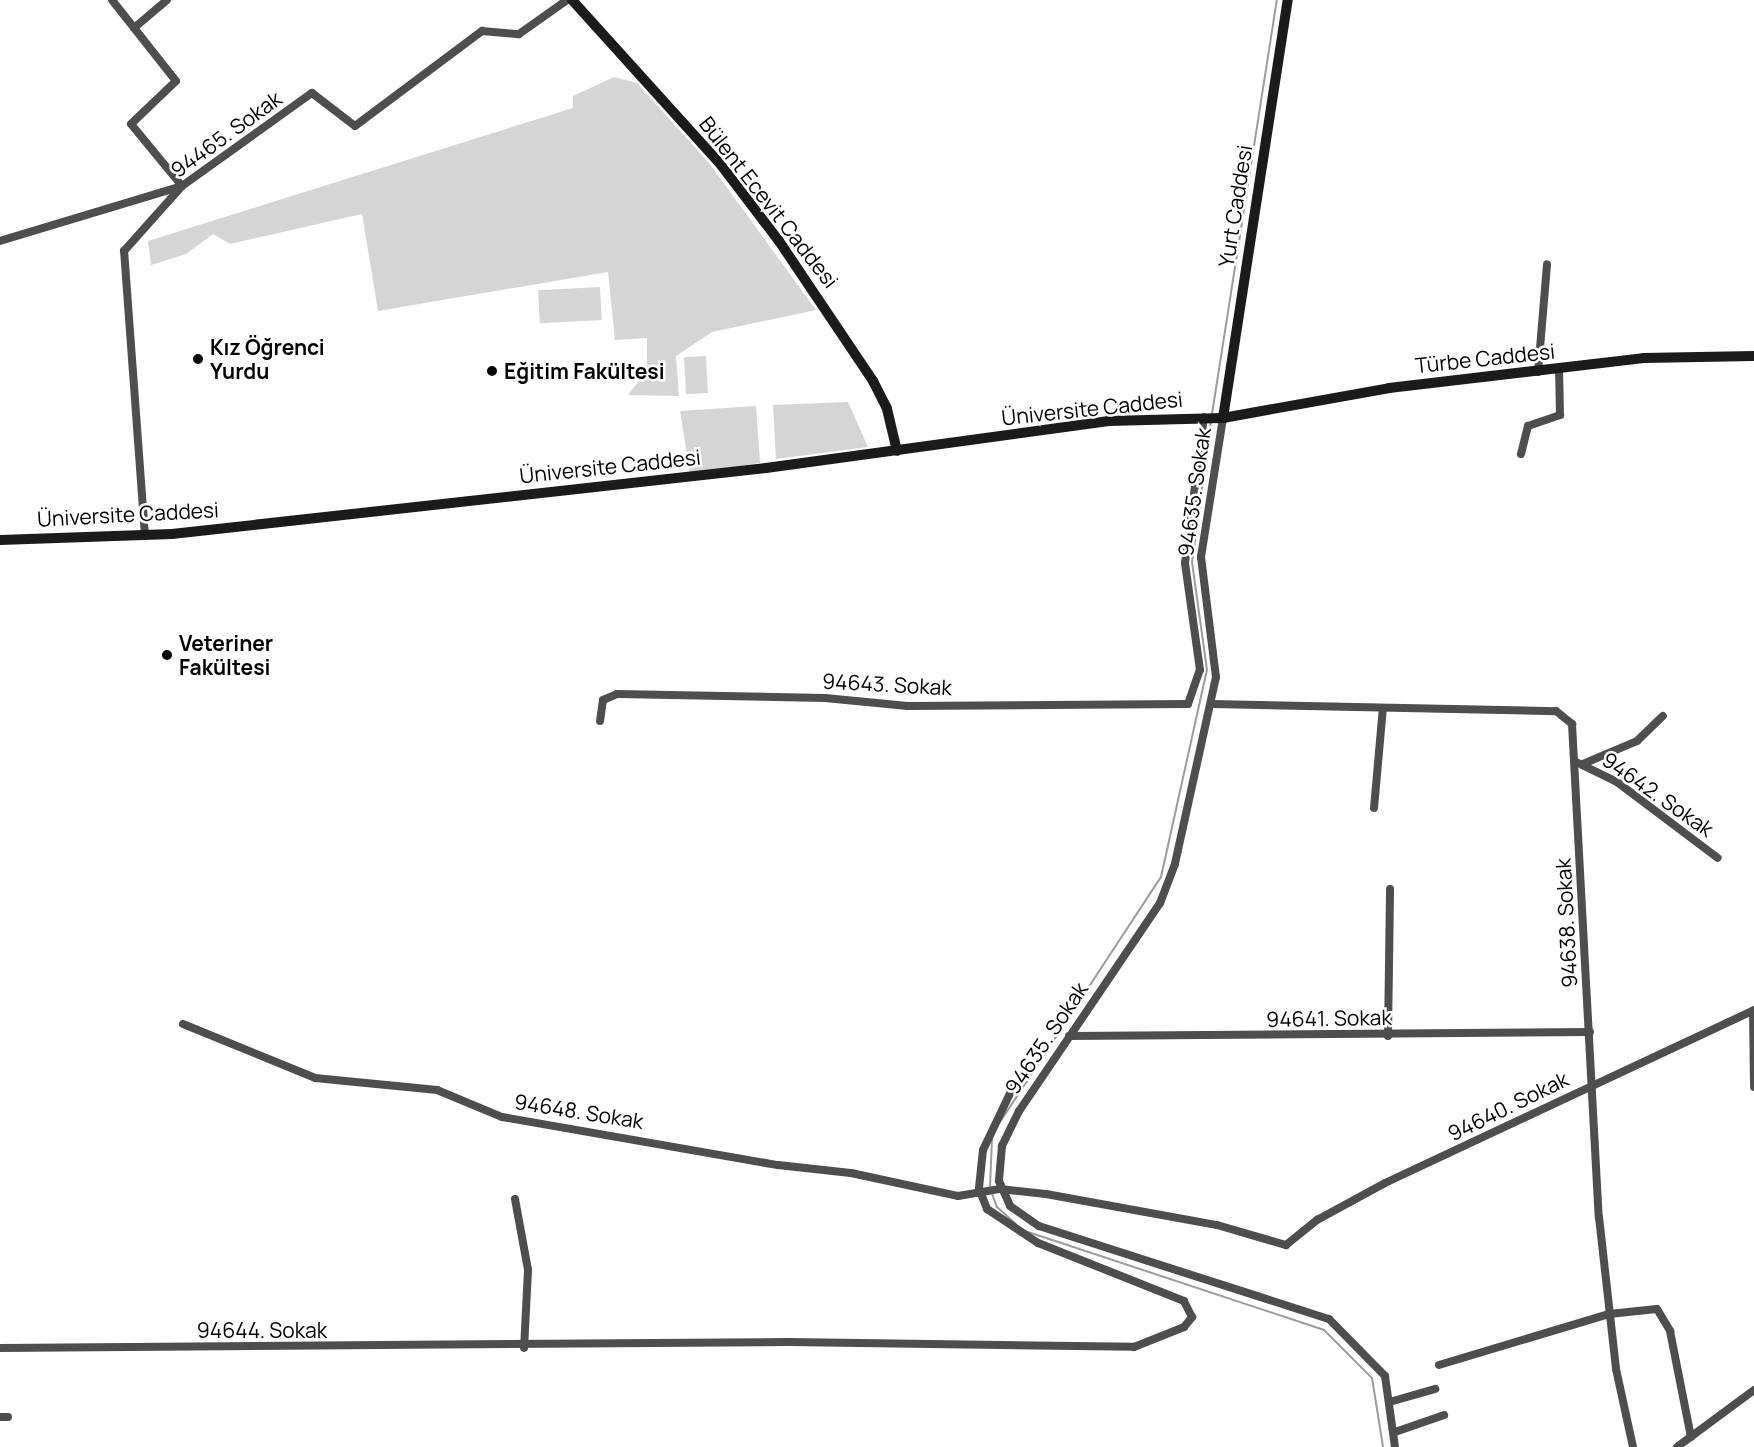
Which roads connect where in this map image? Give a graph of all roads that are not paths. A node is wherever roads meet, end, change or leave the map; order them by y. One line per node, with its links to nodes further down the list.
1 (112, 0): 6 (street)
2 (168, 0): 6 (street)
3 (567, 0): 7 (street, 94465. Sokak)
4 (572, 0): 15 (street, Bülent Ecevit Caddesi)
5 (1288, 0): 14 (street, Yurt Caddesi)
6 (134, 28): 7 (street)
7 (182, 186): 8 (street); 17 (street, 94465. Sokak)
8 (0, 241)
9 (1547, 264): 12 (street)
10 (1754, 356): 11 (street, Türbe Caddesi)
11 (1559, 369): 12 (street, Türbe Caddesi); 16 (street)
12 (1538, 372): 14 (street, Türbe Caddesi)
13 (1204, 417): 14 (street, Üniversite Caddesi); 15 (street, Üniversite Caddesi); 19 (street, 94635. Sokak)
14 (1223, 418): 20 (street, 94635. Sokak)
15 (897, 451): 17 (street, Üniversite Caddesi)
16 (1521, 454)
17 (145, 536): 18 (street, Üniversite Caddesi)
18 (0, 540)
19 (1192, 702): 23 (street, 94643. Sokak)
20 (1212, 704): 21 (street, 94638. Sokak); 31 (street, 94635. Sokak)
21 (1383, 708): 24 (street, 94638. Sokak); 25 (street)
22 (1663, 716): 24 (street)
23 (600, 721)
24 (1580, 763): 26 (street, 94642. Sokak); 30 (street, 94638. Sokak)
25 (1374, 808)
26 (1718, 858)
27 (1390, 889): 32 (street)
28 (1753, 1010): 34 (street, 94640. Sokak); 35 (street, 94640. Sokak)
29 (183, 1024): 37 (street, 94648. Sokak)
30 (1590, 1032): 32 (street, 94641. Sokak); 34 (street, 94638. Sokak)
31 (1069, 1036): 32 (street, 94641. Sokak); 36 (street, 94635. Sokak)
32 (1389, 1036)
33 (1015, 1083): 37 (street)
34 (1592, 1084): 36 (street, 94640. Sokak); 39 (street, 94638. Sokak)
35 (1754, 1087)
36 (1000, 1189): 37 (street, 94648. Sokak); 45 (street)
37 (980, 1194): 41 (street, 94644. Sokak)
38 (515, 1199): 41 (street)
39 (1609, 1314): 42 (street); 48 (street); 50 (street, 94638. Sokak)
40 (0, 1348): 41 (street, 94644. Sokak)
41 (525, 1348)
42 (1439, 1365)
43 (1435, 1389): 45 (street)
44 (1754, 1390): 48 (street)
45 (1393, 1401): 47 (street)
46 (1444, 1415): 47 (street)
47 (1395, 1432): 49 (street)
48 (1691, 1437): 51 (street)
49 (1395, 1447)
50 (1633, 1447)
51 (1677, 1447)

